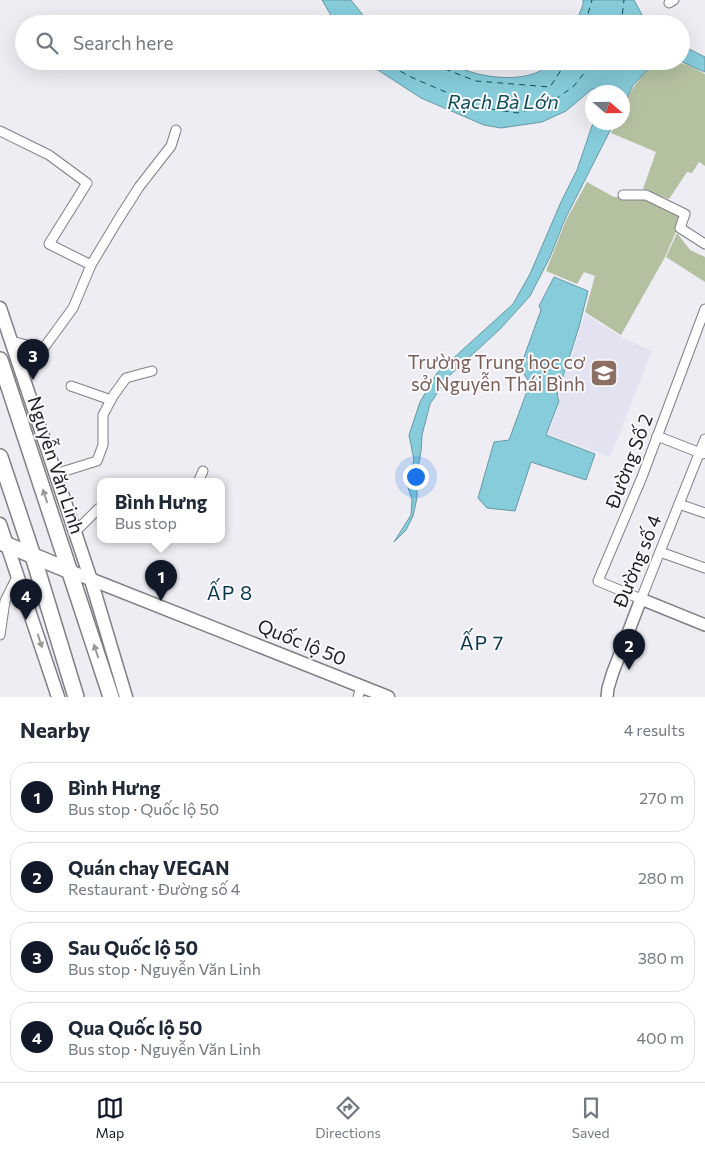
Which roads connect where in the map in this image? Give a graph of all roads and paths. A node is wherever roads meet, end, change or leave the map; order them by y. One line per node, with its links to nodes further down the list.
1 (176, 130): 5 (street)
2 (0, 131): 5 (street)
3 (623, 195): 4 (street)
4 (705, 244)
5 (92, 266): 8 (street)
6 (0, 308): 8 (main road, Nguyễn Văn Linh)
7 (705, 309): 13 (street, Đường Số 2)
8 (11, 341): 18 (main road, Nguyễn Văn Linh)
9 (0, 360): 29 (highway, Nguyễn Văn Linh, one-way to 9)
10 (152, 371): 12 (street)
11 (71, 386): 12 (street)
12 (111, 400): 18 (street)
13 (657, 436): 15 (street); 32 (street, Đường Số 2)
14 (705, 439): 15 (street, Đường số 4)
15 (702, 454): 20 (street, Đường số 4)
16 (0, 457): 27 (highway)
17 (202, 471): 19 (street)
18 (55, 474): 24 (main road, Nguyễn Văn Linh)
19 (199, 478)
20 (679, 504): 22 (street); 26 (street, Đường số 4)
21 (97, 510): 24 (street)
22 (705, 513)
23 (0, 524): 25 (main road)
24 (75, 532): 31 (main road, Nguyễn Văn Linh)
25 (4, 544): 27 (highway, Quốc lộ 50); 30 (main road)
26 (660, 552): 28 (street); 32 (street, Đường số 4)
27 (34, 556): 29 (highway, Quốc lộ 50); 37 (highway)
28 (705, 568)
29 (70, 571): 31 (main road, Quốc lộ 50); 38 (highway, Nguyễn Văn Linh, one-way to 29)
30 (18, 575): 34 (street); 36 (main road, one-way to 36)
31 (91, 580): 35 (main road, Quốc lộ 50); 39 (main road, Nguyễn Văn Linh)
32 (641, 599): 33 (street); 41 (street, Đường số 4)
33 (705, 625)
34 (0, 635)
35 (359, 692): 40 (main road, Quốc lộ 50)
36 (58, 697)
37 (76, 697)
38 (111, 697)
39 (126, 697)
40 (388, 697)
41 (607, 697)

